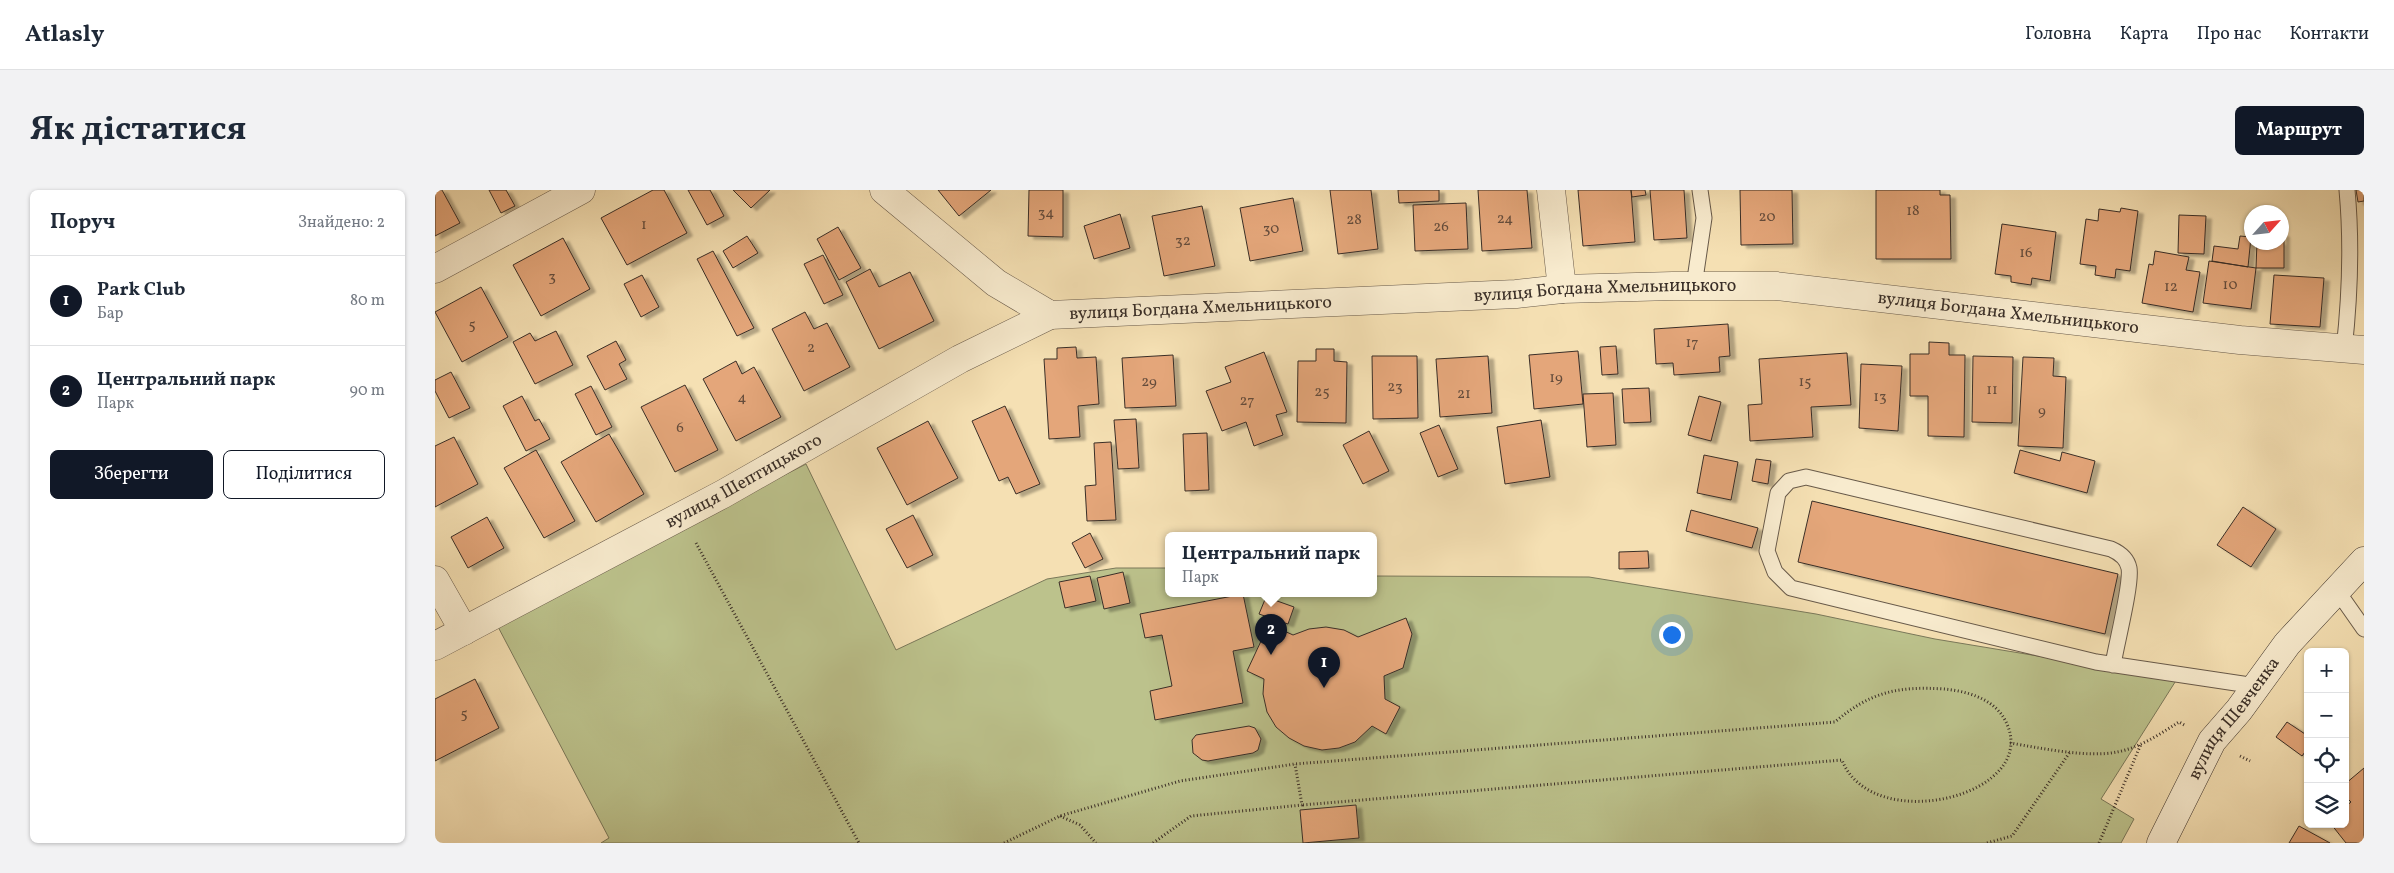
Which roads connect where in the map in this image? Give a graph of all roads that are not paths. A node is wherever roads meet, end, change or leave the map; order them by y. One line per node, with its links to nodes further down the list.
1 (581, 190): 6 (street)
2 (884, 190): 9 (street, вулиця Богдана Хмельницького)
3 (1551, 190): 8 (street)
4 (1700, 190): 7 (lane)
5 (2347, 190): 10 (lane)
6 (435, 269)
7 (1694, 286): 8 (street, вулиця Богдана Хмельницького); 10 (street, вулиця Богдана Хмельницького)
8 (1562, 289): 9 (street, вулиця Богдана Хмельницького)
9 (1050, 314): 15 (street, вулиця Шептицького)
10 (2354, 350)
11 (2364, 561): 13 (street, вулиця Шевченка)
12 (435, 580): 15 (street)
13 (2335, 589): 14 (lane); 18 (street, вулиця Шевченка)
14 (2364, 629)
15 (464, 631): 16 (street, вулиця Шептицького)
16 (435, 646)
17 (2113, 665): 17 (lane); 18 (lane)
18 (2256, 686): 19 (street, вулиця Шевченка)
19 (2161, 843)

